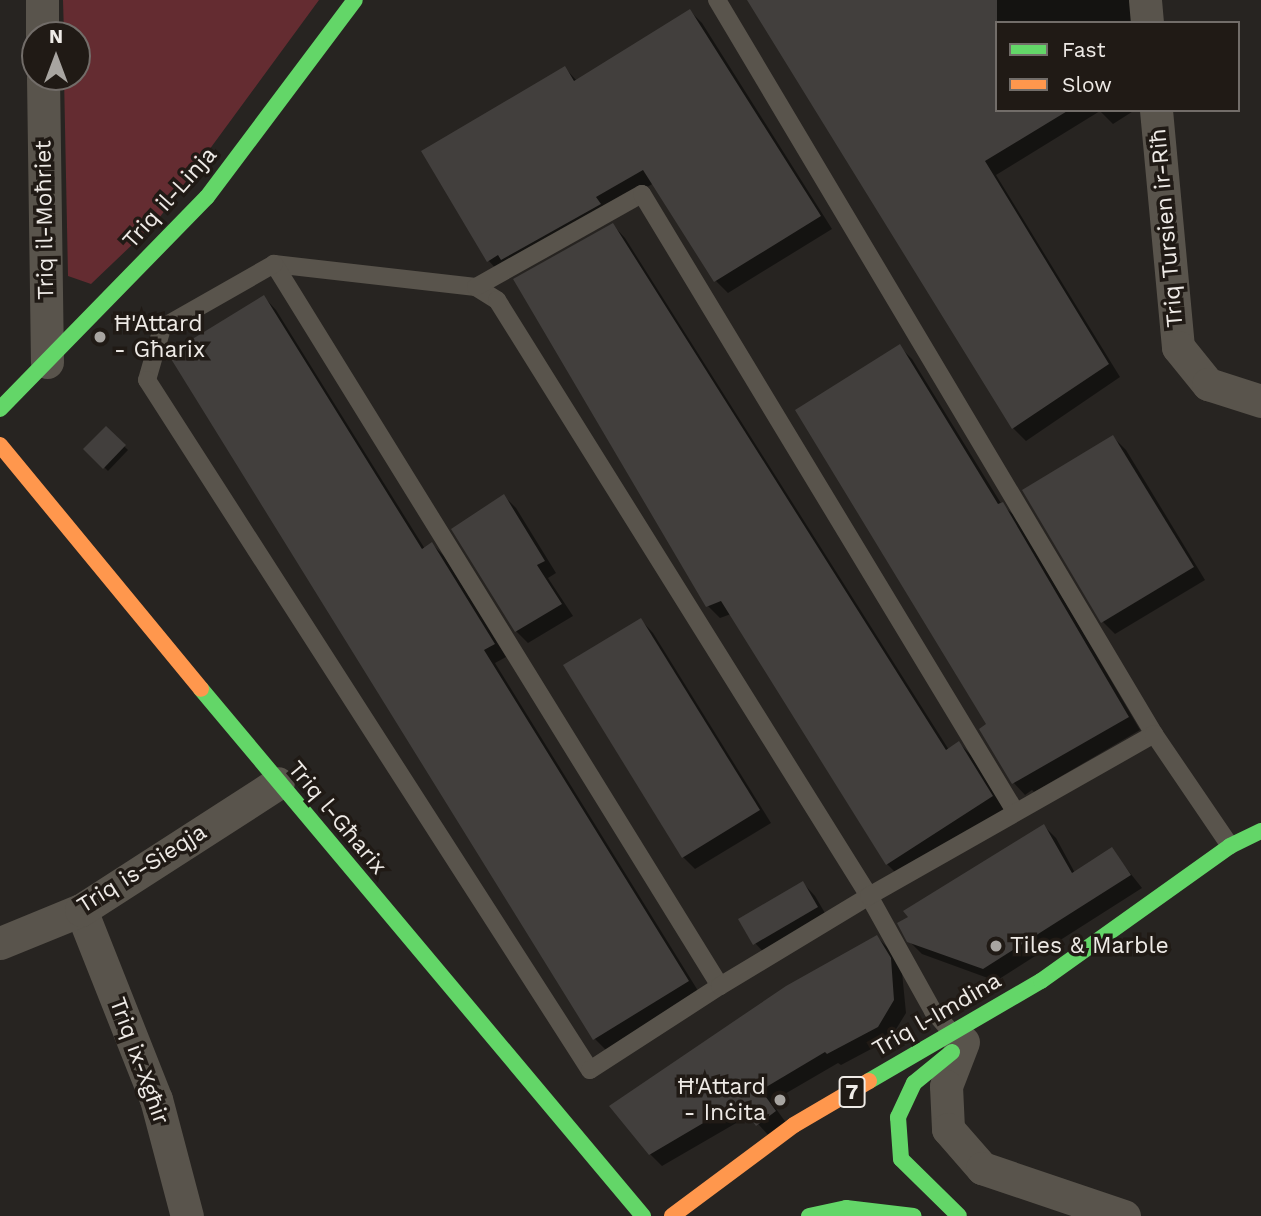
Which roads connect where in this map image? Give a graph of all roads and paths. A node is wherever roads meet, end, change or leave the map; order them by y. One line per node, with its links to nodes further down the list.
1 (41, 0): 5 (street)
2 (355, 0): 11 (main road, Triq il-Linja)
3 (717, 0): 15 (lane)
4 (1145, 0): 6 (street)
5 (42, 21)
6 (1147, 21)
7 (43, 91): 11 (street, Triq il-Moħriet)
8 (1156, 112): 12 (street, Triq Tursien ir-Riħ)
9 (274, 264): 10 (lane); 23 (lane); 23 (lane)
10 (476, 287): 17 (lane); 20 (lane)
11 (47, 362): 13 (main road, Triq il-Linja)
12 (1261, 401)
13 (0, 409)
14 (0, 445): 16 (main road, Triq l-Għarix)
15 (1154, 734): 17 (lane); 19 (lane)
16 (278, 783): 21 (street, Triq is-Sieqja); 25 (main road, Triq l-Għarix)
17 (1015, 811): 20 (lane)
18 (1261, 831): 19 (main road, Triq l-Imdina / 7)
19 (1230, 846): 24 (main road, Triq l-Imdina / 7)
20 (869, 896): 23 (lane); 24 (lane)
21 (81, 910): 22 (street, Triq is-Sieqja); 26 (street, Triq ix-Xgħir)
22 (0, 943)
23 (720, 986)
24 (958, 1038): 27 (main road, Triq l-Imdina / 7); 30 (main road); 31 (street)
25 (632, 1213)
26 (187, 1216)
27 (672, 1216)
28 (809, 1216): 29 (main road)
29 (914, 1216)
30 (959, 1216)
31 (1124, 1216)

